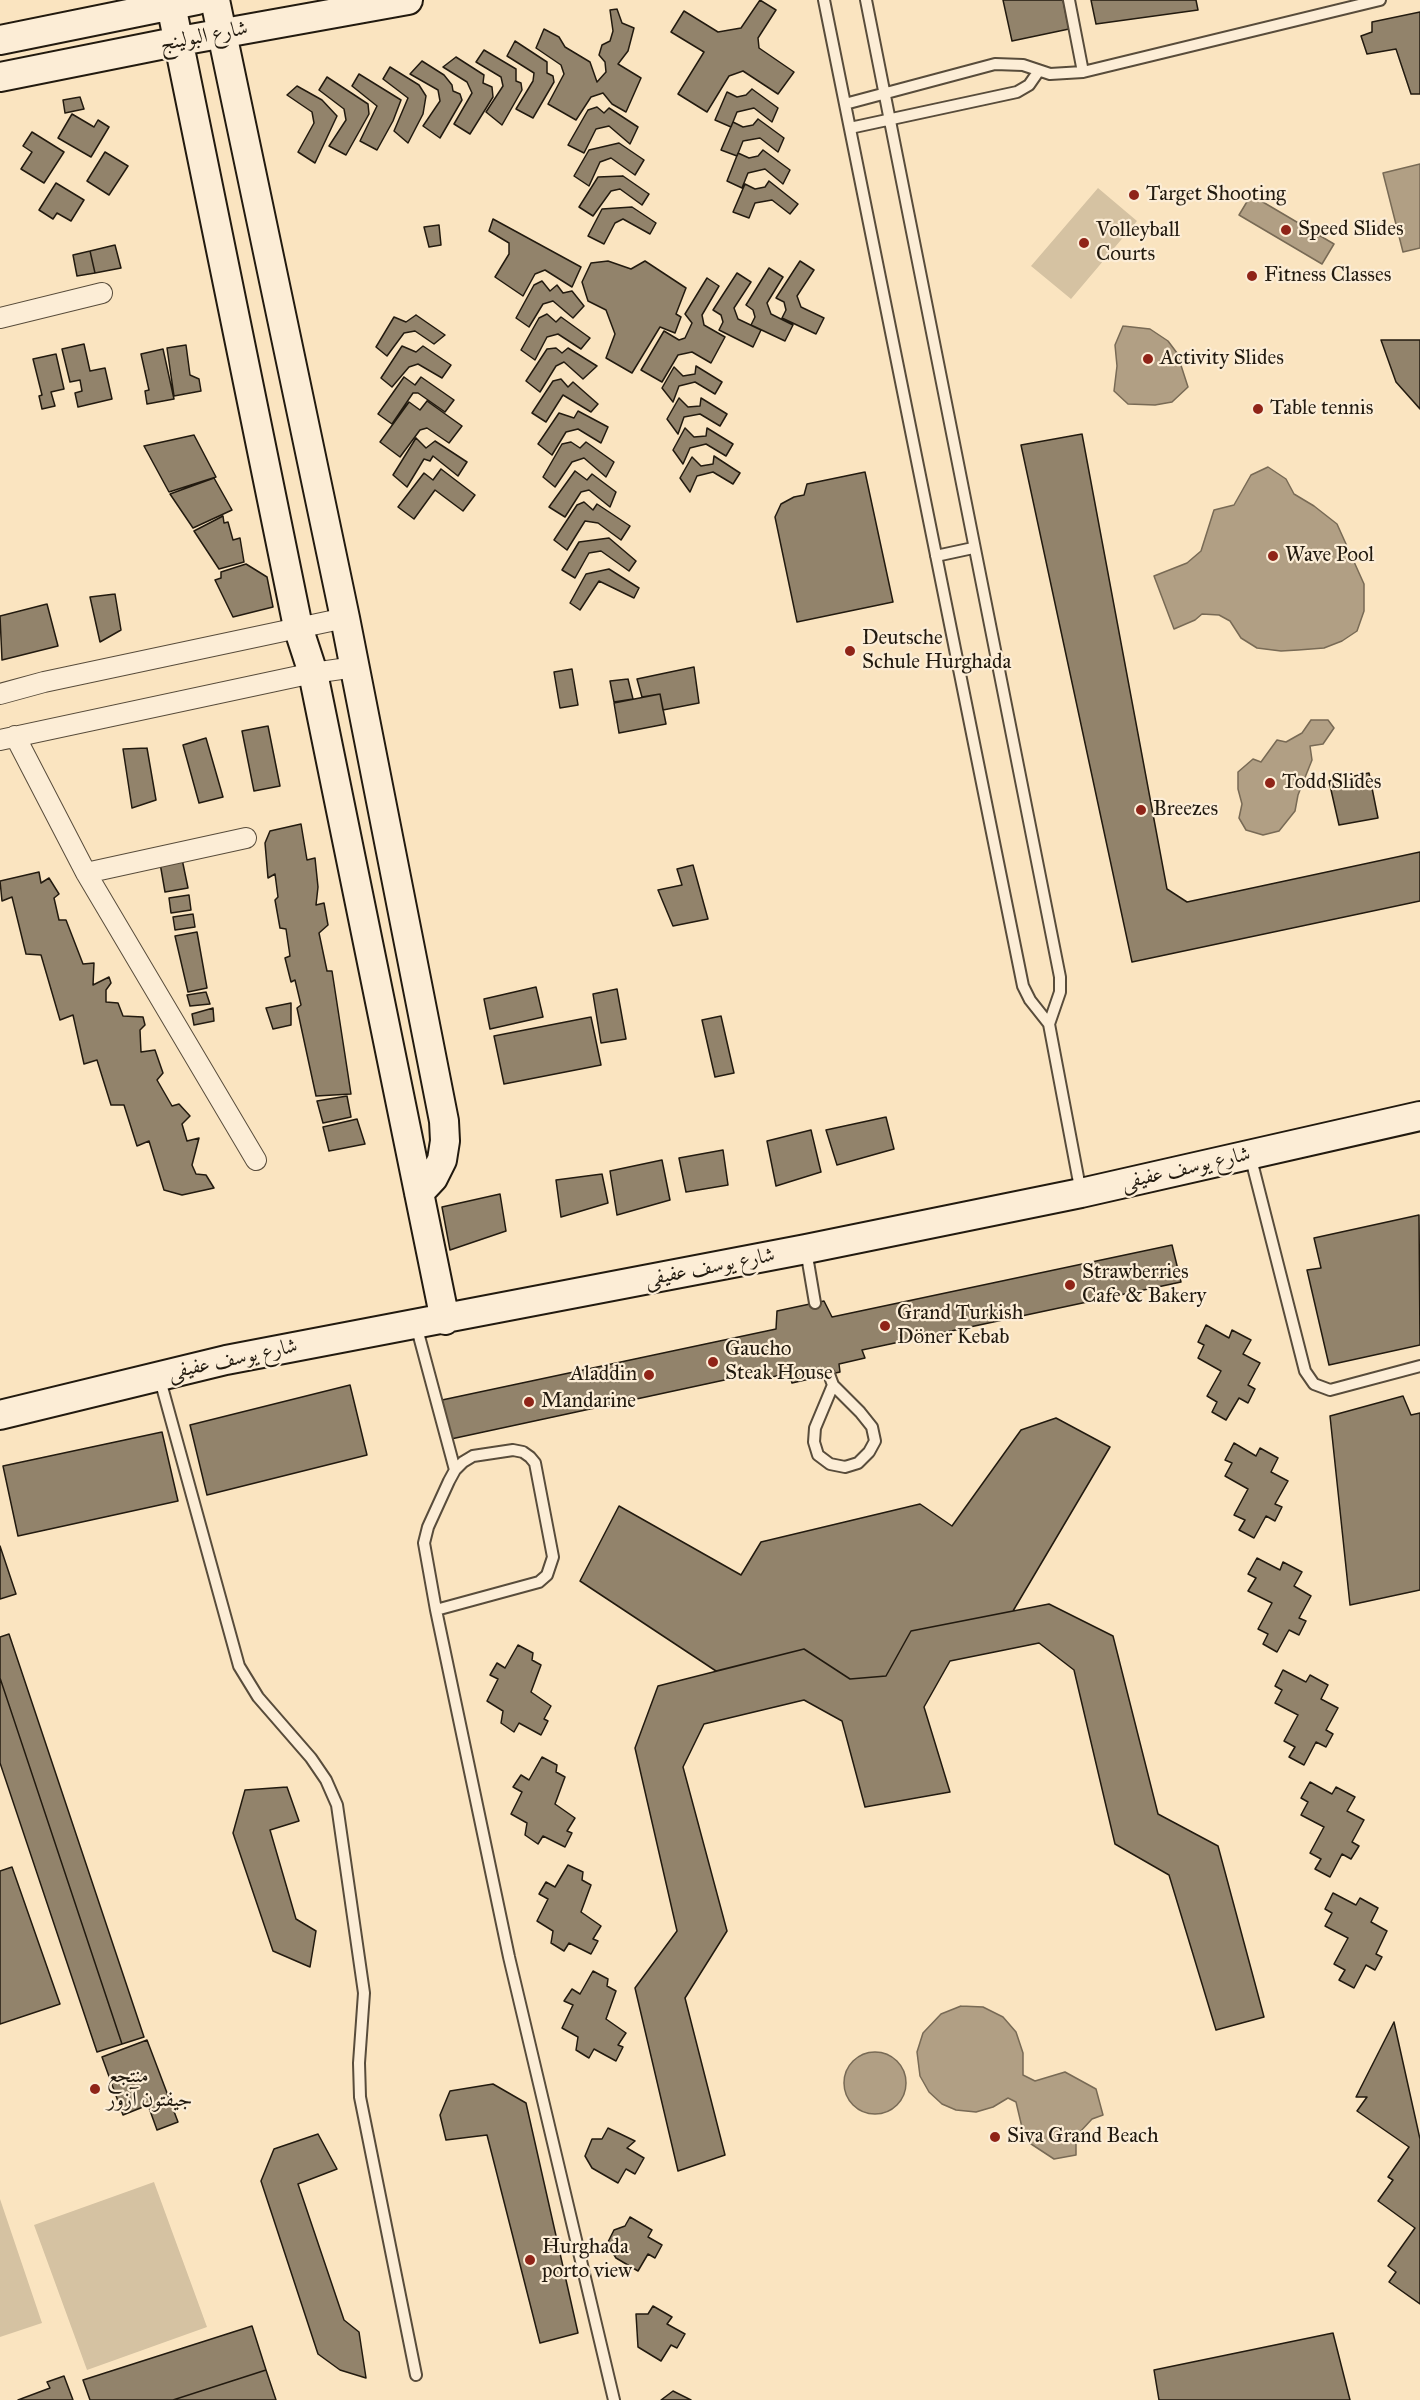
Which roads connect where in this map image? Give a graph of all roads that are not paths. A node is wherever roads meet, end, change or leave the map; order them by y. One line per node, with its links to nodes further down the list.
1 (215, 0): 8 (street)
2 (408, 0): 8 (street, شارع البولينج)
3 (824, 0): 15 (lane)
4 (866, 0): 14 (lane)
5 (1069, 0): 12 (lane)
6 (1380, 0): 12 (lane)
7 (179, 1): 9 (street, شارع البولينج); 10 (street)
8 (222, 34): 10 (street, شارع البولينج); 22 (street)
9 (0, 40)
10 (180, 41): 13 (street, شارع البولينج); 23 (street)
11 (1038, 72): 12 (lane); 14 (lane); 16 (lane)
12 (1083, 72)
13 (0, 77)
14 (884, 95): 15 (lane); 16 (lane)
15 (845, 104): 17 (lane)
16 (888, 119): 17 (lane); 20 (lane)
17 (850, 128): 21 (lane)
18 (102, 293): 19 (street)
19 (0, 318)
20 (974, 548): 21 (lane); 30 (lane)
21 (936, 556): 30 (lane)
22 (345, 618): 23 (street); 24 (street)
23 (298, 627): 25 (street); 26 (street)
24 (355, 667): 25 (street); 34 (street)
25 (313, 673): 27 (street); 34 (street)
26 (0, 694)
27 (8, 738): 29 (street)
28 (246, 838): 29 (street)
29 (86, 873): 33 (street)
30 (1049, 1024): 35 (lane)
31 (1420, 1116): 32 (street, شارع يوسف عفيفى)
32 (1250, 1154): 35 (street, شارع يوسف عفيفى); 40 (lane)
33 (256, 1160)
34 (419, 1193): 38 (street)
35 (1081, 1193): 36 (street, شارع يوسف عفيفى)
36 (806, 1249): 37 (lane); 38 (street, شارع يوسف عفيفى)
37 (816, 1303)
38 (445, 1320): 39 (street, شارع يوسف عفيفى)
39 (416, 1325): 42 (street, شارع يوسف عفيفى); 45 (lane)
40 (1420, 1366)
41 (830, 1374): 43 (lane)
42 (159, 1376): 44 (street, شارع يوسف عفيفى); 47 (lane)
43 (833, 1385): 43 (lane)
44 (0, 1415)
45 (455, 1470): 46 (lane); 46 (lane)
46 (436, 1610): 48 (lane)
47 (416, 2375)
48 (614, 2400)

